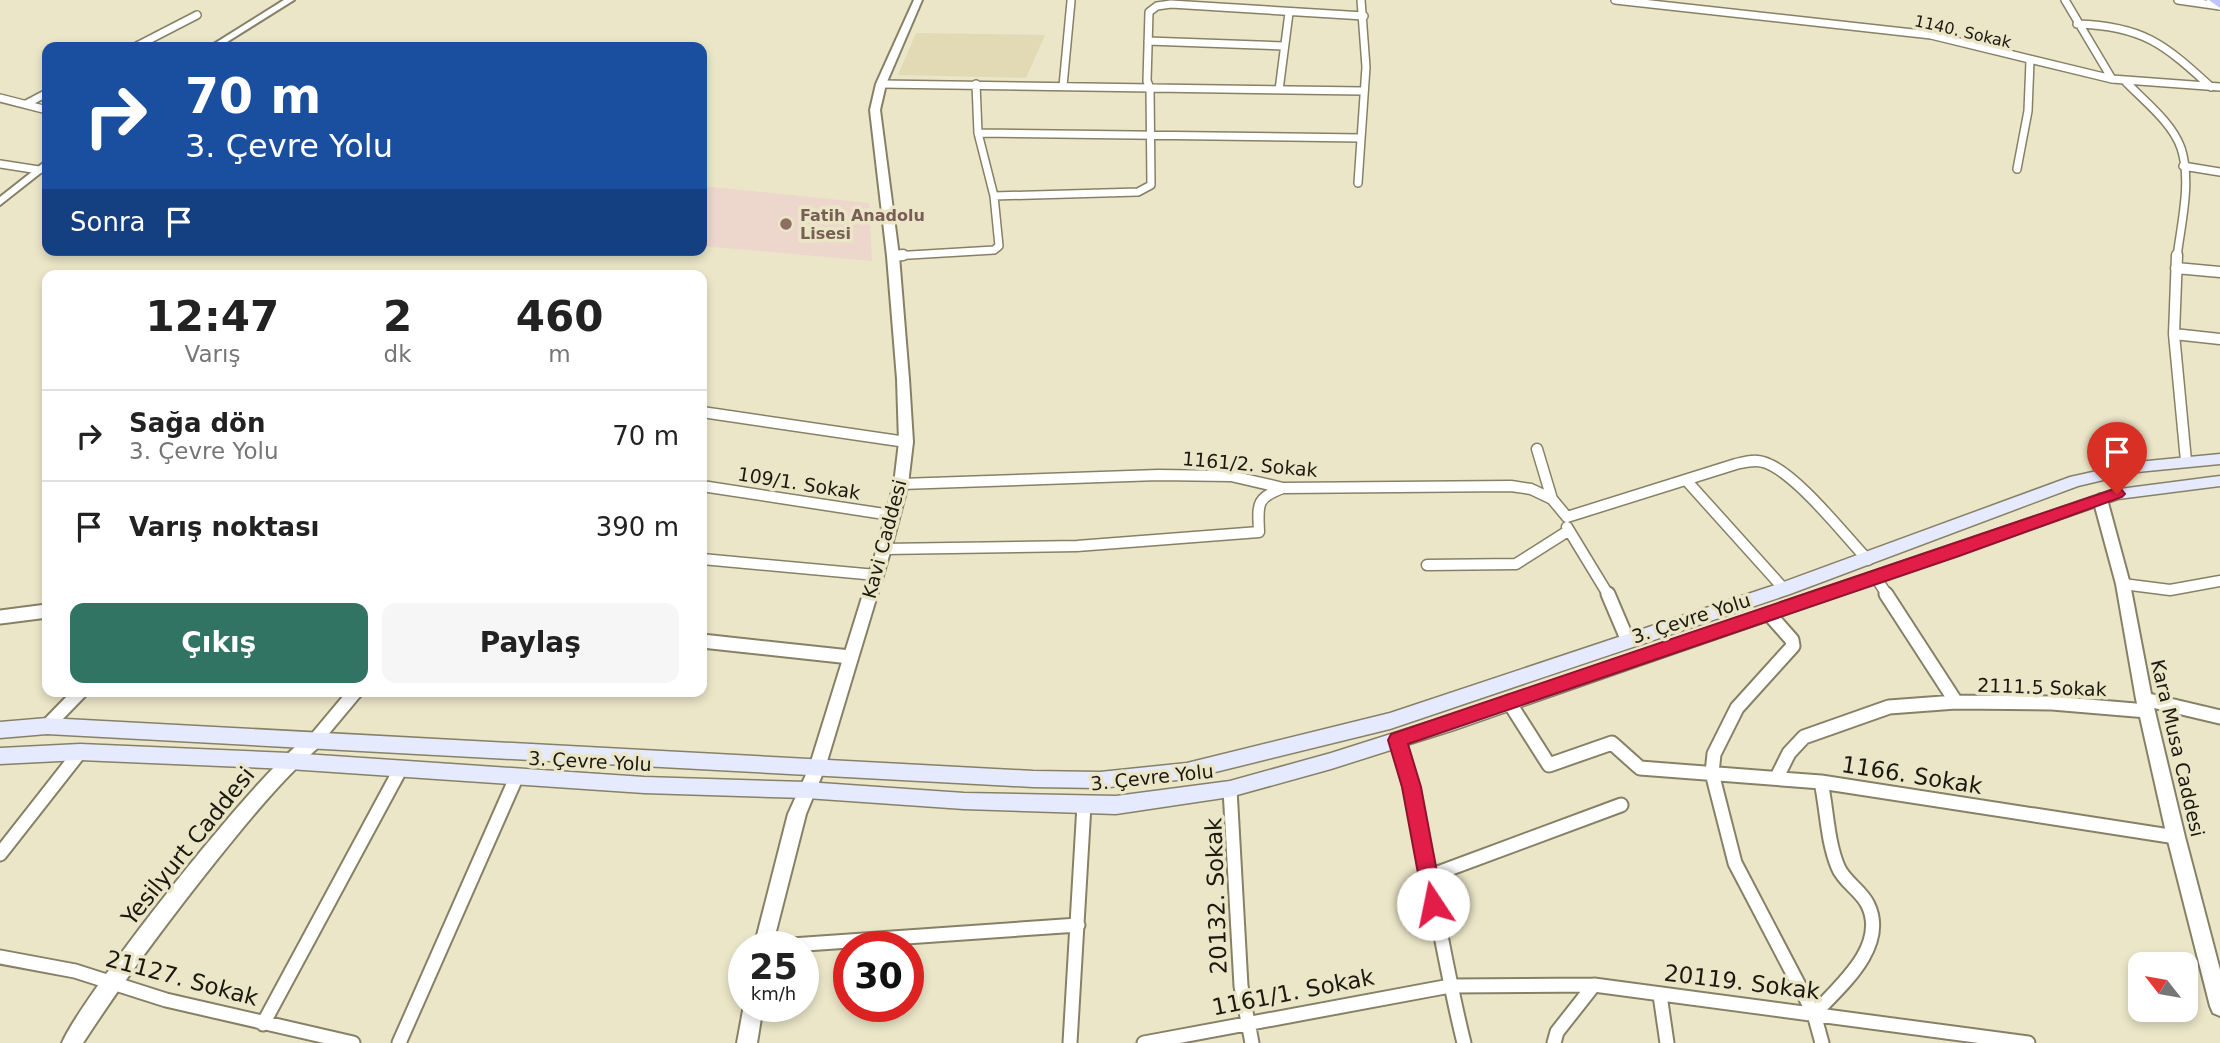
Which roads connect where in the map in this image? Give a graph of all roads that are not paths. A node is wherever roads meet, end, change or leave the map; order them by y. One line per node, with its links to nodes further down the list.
1 (290, 0): 16 (street)
2 (918, 0): 21 (street, Kavi Caddesi)
3 (1361, 0): 12 (street)
4 (1615, 0): 18 (street, 1140. Sokak)
5 (2065, 0): 13 (street)
6 (2178, 0): 9 (street)
7 (2215, 0): 9 (highway)
8 (1071, 1): 23 (street)
9 (2220, 5)
10 (1289, 13): 12 (street); 14 (street); 17 (street)
11 (197, 15): 15 (street)
12 (1364, 16): 28 (street)
13 (2077, 24): 19 (street); 24 (street)
14 (1148, 41): 17 (street); 26 (street)
15 (145, 42)
16 (221, 42)
17 (1283, 46): 27 (street)
18 (2030, 61): 19 (street, 1140. Sokak); 41 (street)
19 (2112, 79): 20 (street, 1140. Sokak)
20 (2125, 81): 24 (street, 1140. Sokak); 38 (street)
21 (881, 84): 22 (street); 46 (street, Kavi Caddesi)
22 (976, 84): 23 (street); 34 (street)
23 (1063, 86): 26 (street)
24 (2208, 87): 25 (street, 1140. Sokak); 31 (street)
25 (2220, 87)
26 (1150, 88): 27 (street); 35 (street)
27 (1279, 90): 28 (street)
28 (1363, 92): 36 (street)
29 (42, 96): 32 (street)
30 (0, 98): 32 (street)
31 (2220, 99)
32 (26, 104): 33 (street)
33 (42, 109)
34 (978, 133): 35 (street); 44 (street)
35 (1150, 135): 36 (street); 44 (street)
36 (1361, 138): 43 (street)
37 (0, 164): 39 (street)
38 (2183, 166): 42 (street); 47 (street)
39 (42, 167)
40 (42, 168): 45 (street)
41 (2017, 169)
42 (2220, 172)
43 (1358, 183)
44 (994, 196): 46 (street)
45 (0, 202)
46 (893, 256): 52 (street, Kavi Caddesi)
47 (2176, 268): 48 (street); 49 (street)
48 (2220, 272)
49 (2174, 334): 50 (street); 55 (street)
50 (2220, 339)
51 (707, 413): 52 (street)
52 (906, 442): 58 (street, Kavi Caddesi)
53 (1537, 449): 61 (street)
54 (2220, 459): 55 (main road, 3. Çevre Yolu)
55 (2186, 461): 68 (main road, 3. Çevre Yolu)
56 (1686, 480): 64 (street); 68 (street); 74 (street)
57 (2220, 481): 62 (main road, 3. Çevre Yolu)
58 (901, 484): 60 (street, 1161/2. Sokak); 63 (street, Kavi Caddesi)
59 (707, 486): 63 (street, 109/1. Sokak)
60 (1283, 488): 61 (street, 1161/2. Sokak); 66 (street)
61 (1552, 499): 64 (street)
62 (2100, 499): 71 (main road, 3. Çevre Yolu); 73 (street, Kara Musa Caddesi)
63 (891, 515): 66 (street, Kavi Caddesi)
64 (1567, 517): 65 (street)
65 (1568, 531): 69 (street); 78 (street)
66 (884, 549): 70 (street, Kavi Caddesi)
67 (707, 559): 70 (street)
68 (1868, 559): 74 (main road, 3. Çevre Yolu)
69 (1427, 565)
70 (876, 575): 80 (street, Kavi Caddesi)
71 (1876, 578): 76 (main road, 3. Çevre Yolu); 84 (street, 2111.5 Sokak)
72 (2220, 581): 73 (street)
73 (2123, 584): 85 (street, Kara Musa Caddesi)
74 (1784, 589): 78 (main road, 3. Çevre Yolu)
75 (42, 612): 77 (street)
76 (1769, 614): 83 (main road, 3. Çevre Yolu); 96 (street)
77 (0, 617)
78 (1628, 641): 94 (main road, 3. Çevre Yolu)
79 (707, 642): 80 (street)
80 (850, 657): 94 (street, Kavi Caddesi)
81 (75, 697): 87 (street)
82 (351, 697): 89 (street, Yesilyurt Caddesi)
83 (1508, 702): 90 (main road, 3. Çevre Yolu); 96 (street, 1166. Sokak)
84 (1956, 702): 85 (street, 2111.5 Sokak); 97 (street)
85 (2146, 705): 86 (street, 2111.5 Sokak); 104 (street, Kara Musa Caddesi)
86 (2220, 717)
87 (47, 726): 88 (main road, 3. Çevre Yolu); 89 (main road, 3. Çevre Yolu)
88 (0, 730)
89 (315, 740): 93 (street, Yesilyurt Caddesi); 94 (main road, 3. Çevre Yolu)
90 (1397, 740): 100 (main road, 3. Çevre Yolu); 106 (street)
91 (80, 752): 92 (main road, 3. Çevre Yolu); 93 (main road, 3. Çevre Yolu); 105 (street)
92 (0, 756)
93 (289, 761): 95 (main road, 3. Çevre Yolu); 111 (street, Yesilyurt Caddesi)
94 (817, 768): 101 (street, Kavi Caddesi)
95 (400, 770): 98 (main road, 3. Çevre Yolu); 118 (street)
96 (1712, 773): 97 (street, 1166. Sokak); 116 (street)
97 (1777, 777): 99 (street, 1166. Sokak)
98 (516, 778): 101 (main road, 3. Çevre Yolu); 122 (street)
99 (1821, 782): 104 (street, 1166. Sokak); 116 (street)
100 (1230, 789): 102 (main road, 3. Çevre Yolu); 119 (street, 20132. Sokak)
101 (806, 790): 102 (main road, 3. Çevre Yolu); 108 (street, Kavi Caddesi)
102 (1084, 805): 107 (street)
103 (1621, 805): 106 (street)
104 (2176, 836): 115 (street, Kara Musa Caddesi)
105 (0, 854)
106 (1427, 877): 113 (street)
107 (1078, 925): 109 (street); 124 (street)
108 (767, 931)
109 (819, 943)
110 (0, 957): 111 (street, 21127. Sokak)
111 (110, 984): 118 (street, 21127. Sokak); 120 (street, Yesilyurt Caddesi)
112 (1594, 985): 113 (street, 20119. Sokak); 114 (street, 20119. Sokak); 128 (street)
113 (1450, 986): 119 (street, 1161/1. Sokak); 127 (street)
114 (1660, 995): 116 (street, 20119. Sokak); 129 (street)
115 (2220, 1006)
116 (1814, 1014): 130 (street); 131 (street, 20119. Sokak)
117 (750, 1022): 123 (street)
118 (263, 1024): 121 (street, 21127. Sokak)
119 (1250, 1024): 125 (street, 1161/1. Sokak); 126 (street, 20132. Sokak)
120 (72, 1043)
121 (353, 1043)
122 (399, 1043)
123 (747, 1043)
124 (1070, 1043)
125 (1144, 1043)
126 (1252, 1043)
127 (1464, 1043)
128 (1555, 1043)
129 (1667, 1043)
130 (1822, 1043)
131 (2028, 1043)

